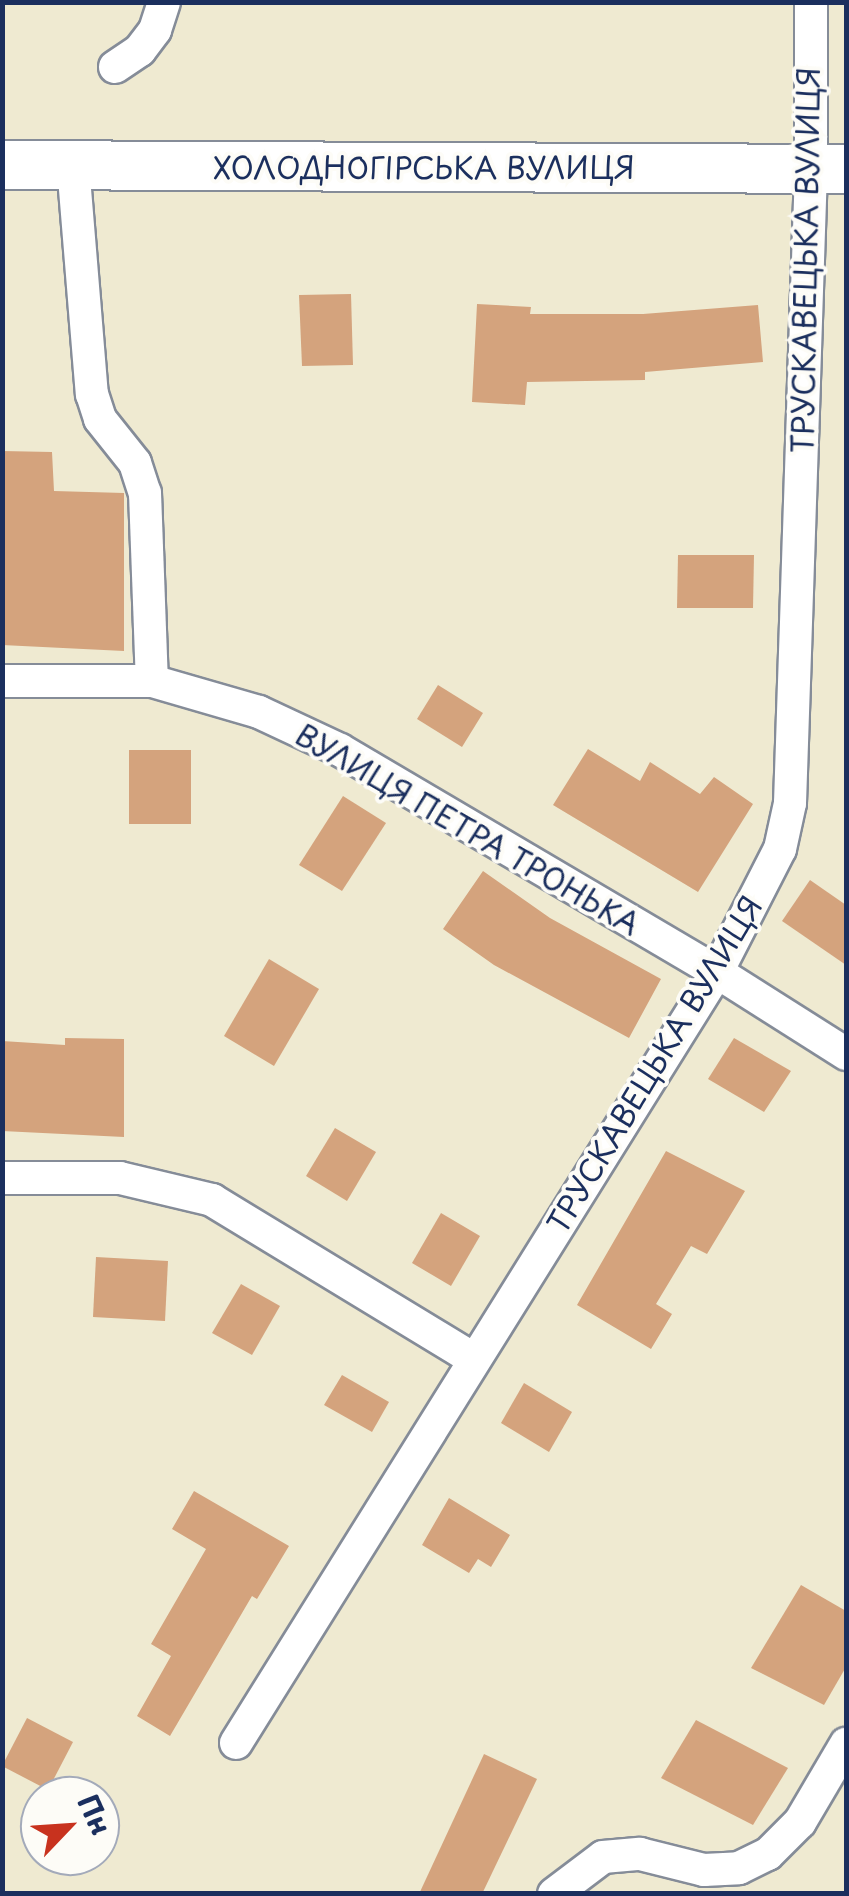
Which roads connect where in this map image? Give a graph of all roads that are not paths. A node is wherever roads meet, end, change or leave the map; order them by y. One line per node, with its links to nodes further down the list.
1 (164, 2): 3 (street)
2 (811, 2): 6 (street, ТРУСКАВЕЦЬКА ВУЛИЦЯ)
3 (114, 67)
4 (2, 165): 5 (main road, ХОЛОДНОГІРСЬКА ВУЛИЦЯ)
5 (73, 165): 6 (main road, ХОЛОДНОГІРСЬКА ВУЛИЦЯ); 8 (street)
6 (829, 170): 9 (street, ТРУСКАВЕЦЬКА ВУЛИЦЯ)
7 (2, 681): 8 (street, ВУЛИЦЯ ПЕТРА ТРОНЬКА)
8 (152, 681): 9 (street, ВУЛИЦЯ ПЕТРА ТРОНЬКА)
9 (717, 972): 10 (street, ВУЛИЦЯ ПЕТРА ТРОНЬКА); 12 (street, ТРУСКАВЕЦЬКА ВУЛИЦЯ)
10 (846, 1054)
11 (2, 1178): 12 (street)
12 (474, 1359): 13 (street, ТРУСКАВЕЦЬКА ВУЛИЦЯ)
13 (236, 1743)
14 (846, 1744): 15 (street)
15 (554, 1894)

